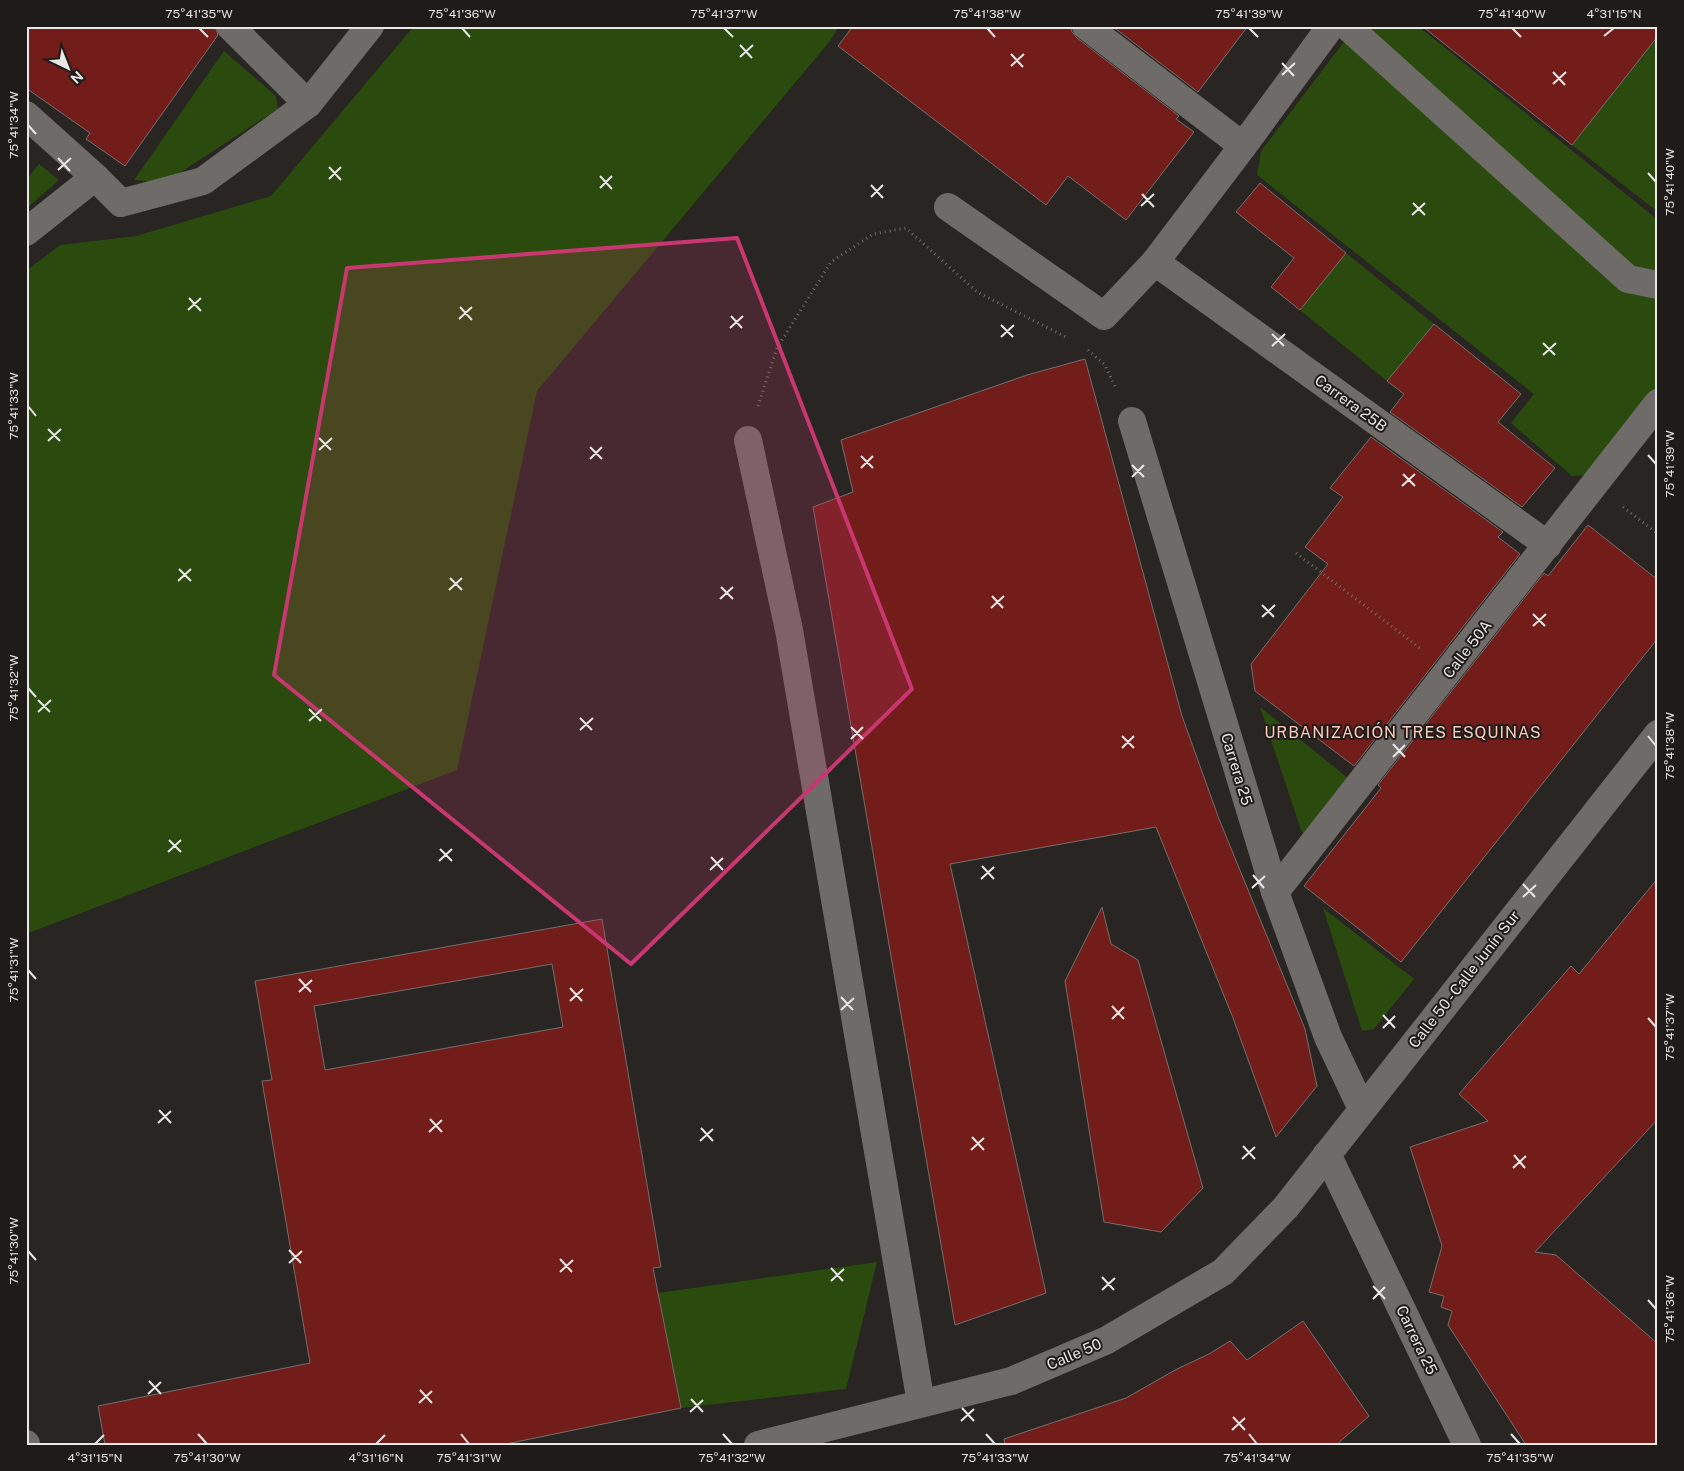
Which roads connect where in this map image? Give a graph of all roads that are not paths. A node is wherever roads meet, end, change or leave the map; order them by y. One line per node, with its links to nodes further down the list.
1 (230, 26): 6 (street)
2 (370, 26): 6 (street)
3 (1086, 26): 8 (street)
4 (1331, 26): 8 (street)
5 (1346, 26): 13 (street)
6 (308, 104): 9 (street)
7 (26, 115): 9 (street)
8 (1243, 146): 12 (street)
9 (95, 177): 11 (street)
10 (948, 207): 12 (street)
11 (26, 232)
12 (1155, 262): 17 (street, Carrera 25B)
13 (1658, 285)
14 (1658, 404): 17 (street, Calle 50A)
15 (1132, 421): 19 (street, Carrera 25)
16 (748, 440): 22 (street)
17 (1548, 545): 19 (street, Calle 50A)
18 (1658, 734): 20 (street, Calle 50 - Calle Junín Sur)
19 (1275, 892): 20 (street, Carrera 25)
20 (1362, 1109): 21 (street, Calle 50 - Calle Junín Sur)
21 (1328, 1154): 22 (street, Calle 50); 24 (street, Carrera 25)
22 (921, 1403): 23 (street, Calle 50)
23 (758, 1445)
24 (1467, 1445)

